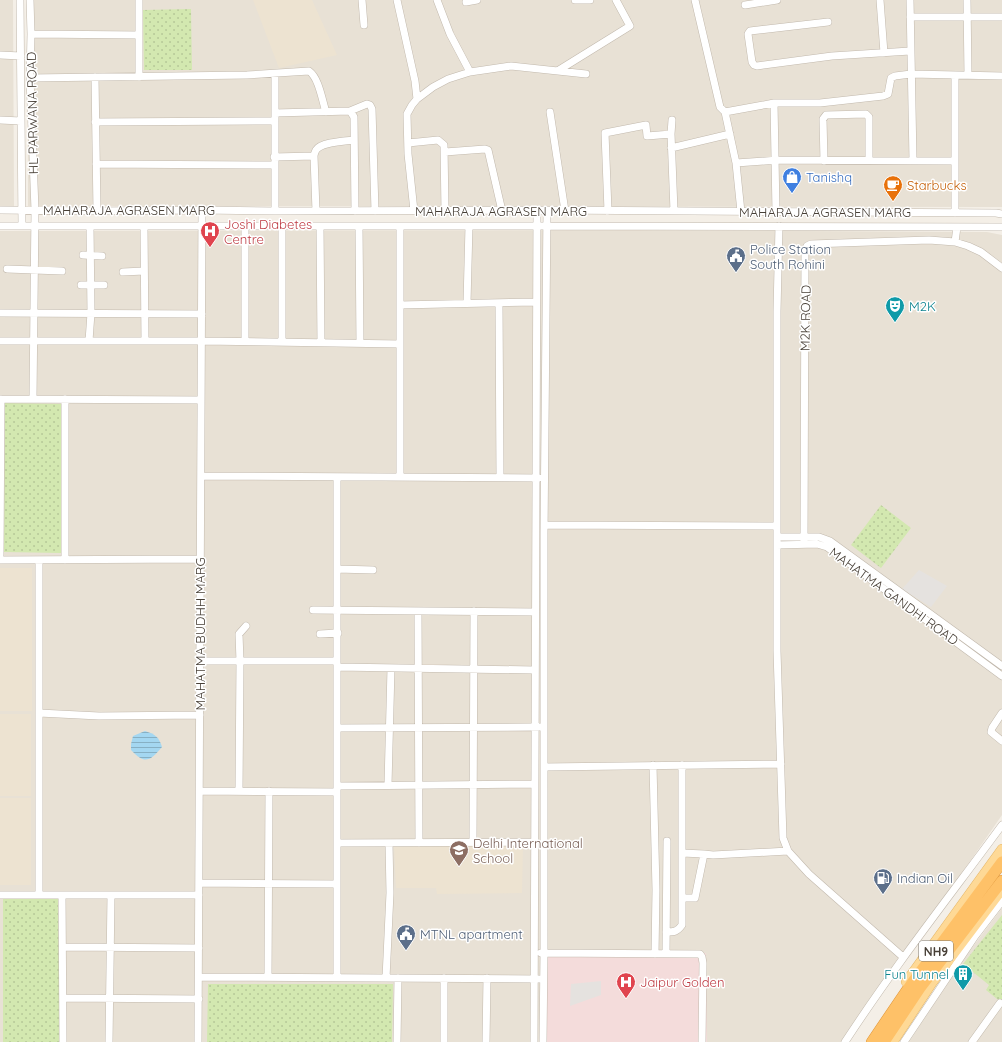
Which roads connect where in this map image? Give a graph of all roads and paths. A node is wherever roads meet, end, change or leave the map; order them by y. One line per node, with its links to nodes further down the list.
1 (20, 0): 28 (street, HL PARWANA ROAD)
2 (30, 0): 23 (street, HL PARWANA ROAD)
3 (139, 0): 24 (street)
4 (362, 0): 22 (street)
5 (397, 0): 40 (street)
6 (437, 0): 30 (street)
7 (477, 0): 16 (street)
8 (575, 0): 9 (street)
9 (590, 0)
10 (616, 0): 29 (street)
11 (695, 0): 45 (street)
12 (777, 0): 17 (street)
13 (880, 0): 26 (street)
14 (910, 0): 18 (street)
15 (968, 0): 19 (street)
16 (466, 2)
17 (746, 5)
18 (910, 17): 19 (street); 25 (street)
19 (968, 17): 20 (street); 35 (street)
20 (1002, 17)
21 (828, 22): 26 (street)
22 (364, 25)
23 (31, 34): 24 (street); 39 (street, HL PARWANA ROAD)
24 (139, 35): 36 (street)
25 (910, 51): 26 (street); 33 (street)
26 (884, 53)
27 (0, 55): 28 (street)
28 (21, 56): 48 (street, HL PARWANA ROAD)
29 (559, 70): 30 (street); 32 (street)
30 (470, 72): 40 (street)
31 (275, 74): 36 (street); 43 (street); 46 (street)
32 (586, 74)
33 (911, 74): 34 (street); 41 (street); 61 (street)
34 (955, 75): 35 (street); 63 (street)
35 (968, 75): 37 (street)
36 (139, 76): 38 (street)
37 (1002, 76)
38 (95, 77): 39 (street); 50 (street)
39 (30, 78): 69 (street, HL PARWANA ROAD)
40 (418, 99): 54 (street)
41 (774, 104): 45 (street); 59 (street)
42 (350, 111): 43 (street); 53 (street); 77 (street)
43 (326, 112): 46 (street)
44 (550, 112): 80 (street)
45 (725, 112): 52 (street)
46 (274, 117): 50 (street); 58 (street)
47 (0, 120): 48 (street)
48 (21, 120): 68 (street, HL PARWANA ROAD)
49 (672, 120): 51 (street)
50 (95, 122): 65 (street)
51 (671, 134): 55 (street); 81 (street)
52 (730, 134): 55 (street); 64 (street)
53 (354, 140): 57 (street); 76 (street)
54 (408, 143): 56 (street); 78 (street)
55 (671, 148): 82 (street)
56 (445, 152): 71 (street); 79 (street)
57 (314, 156): 58 (street); 75 (street)
58 (274, 157): 66 (street)
59 (774, 160): 62 (street); 64 (street); 85 (street)
60 (869, 160): 61 (street); 62 (street); 62 (street)
61 (912, 160): 63 (street)
62 (824, 161)
63 (955, 161): 86 (street)
64 (736, 163): 84 (street)
65 (96, 164): 66 (street); 83 (street)
66 (274, 165): 74 (street)
67 (0, 210): 68 (street, MAHARAJA AGRASEN MARG)
68 (22, 210): 69 (street, MAHARAJA AGRASEN MARG); 89 (street, HL PARWANA ROAD)
69 (35, 210): 83 (street, MAHARAJA AGRASEN MARG); 90 (street, HL PARWANA ROAD)
70 (202, 210): 74 (street, MAHARAJA AGRASEN MARG); 83 (street, MAHARAJA AGRASEN MARG); 93 (street, MAHATMA BUDHH MARG)
71 (502, 210): 72 (street, MAHARAJA AGRASEN MARG); 79 (street, MAHARAJA AGRASEN MARG)
72 (537, 210): 73 (street, MAHARAJA AGRASEN MARG); 100 (street)
73 (547, 210): 80 (street, MAHARAJA AGRASEN MARG); 101 (street)
74 (274, 211): 75 (street, MAHARAJA AGRASEN MARG)
75 (316, 211): 76 (street, MAHARAJA AGRASEN MARG)
76 (354, 211): 77 (street, MAHARAJA AGRASEN MARG)
77 (375, 211): 78 (street, MAHARAJA AGRASEN MARG)
78 (414, 211): 79 (street, MAHARAJA AGRASEN MARG)
79 (445, 211)
80 (565, 211): 81 (street, MAHARAJA AGRASEN MARG)
81 (608, 211): 82 (street, MAHARAJA AGRASEN MARG)
82 (674, 211): 84 (street, MAHARAJA AGRASEN MARG)
83 (97, 212)
84 (741, 212): 85 (street, MAHARAJA AGRASEN MARG)
85 (776, 212): 86 (street, MAHARAJA AGRASEN MARG)
86 (955, 212): 87 (street, MAHARAJA AGRASEN MARG)
87 (1002, 214)
88 (0, 226): 89 (street, MAHARAJA AGRASEN MARG)
89 (22, 226): 90 (street, MAHARAJA AGRASEN MARG)
90 (35, 226): 91 (street, MAHARAJA AGRASEN MARG); 110 (street, HL PARWANA ROAD)
91 (90, 226): 92 (street, MAHARAJA AGRASEN MARG); 106 (street)
92 (144, 226): 93 (street, MAHARAJA AGRASEN MARG); 112 (street)
93 (202, 226): 94 (street, MAHARAJA AGRASEN MARG); 125 (street, MAHATMA BUDHH MARG)
94 (245, 226): 95 (street, MAHARAJA AGRASEN MARG); 131 (street)
95 (282, 226): 96 (street, MAHARAJA AGRASEN MARG); 132 (street)
96 (320, 226): 97 (street, MAHARAJA AGRASEN MARG); 133 (street)
97 (359, 226): 98 (street, MAHARAJA AGRASEN MARG); 134 (street)
98 (400, 226): 99 (street, MAHARAJA AGRASEN MARG); 120 (street)
99 (469, 226): 100 (street, MAHARAJA AGRASEN MARG); 118 (street)
100 (537, 226): 101 (street, MAHARAJA AGRASEN MARG); 117 (street)
101 (548, 226): 102 (street, MAHARAJA AGRASEN MARG); 145 (street)
102 (779, 226): 103 (street, MAHARAJA AGRASEN MARG); 147 (street)
103 (957, 227): 104 (street, MAHARAJA AGRASEN MARG); 105 (street)
104 (1002, 227)
105 (955, 242): 108 (street, M2K ROAD); 149 (street, M2K ROAD)
106 (86, 255): 107 (street); 115 (street)
107 (102, 256)
108 (1002, 268)
109 (7, 269): 110 (street)
110 (35, 270): 111 (street); 122 (street, HL PARWANA ROAD)
111 (62, 271)
112 (144, 271): 113 (street); 124 (street)
113 (123, 272)
114 (81, 285): 115 (street)
115 (90, 285): 116 (street); 123 (street)
116 (104, 285)
117 (536, 302): 119 (street); 144 (street)
118 (467, 303): 119 (street); 120 (street)
119 (499, 303): 143 (street)
120 (400, 305): 135 (street)
121 (0, 313): 122 (street)
122 (34, 313): 123 (street); 127 (street, HL PARWANA ROAD)
123 (91, 313): 124 (street); 128 (street)
124 (145, 313): 125 (street); 129 (street)
125 (202, 314): 130 (street, MAHATMA BUDHH MARG)
126 (0, 341): 127 (street)
127 (34, 341): 128 (street); 137 (street, HL PARWANA ROAD)
128 (89, 341): 129 (street)
129 (145, 341): 130 (street)
130 (202, 341): 131 (street); 139 (street, MAHATMA BUDHH MARG)
131 (245, 342): 132 (street)
132 (282, 342): 133 (street)
133 (322, 343): 134 (street)
134 (360, 343): 135 (street)
135 (400, 344): 142 (street)
136 (0, 399): 137 (street); 151 (street)
137 (33, 399): 138 (street)
138 (65, 399): 139 (street); 155 (street)
139 (201, 400): 140 (street, MAHATMA BUDHH MARG)
140 (201, 476): 141 (street); 152 (street, MAHATMA BUDHH MARG)
141 (337, 477): 142 (street); 156 (street)
142 (400, 477): 143 (street)
143 (500, 477): 144 (street)
144 (536, 478): 145 (street); 162 (street)
145 (545, 478): 146 (street)
146 (544, 526): 147 (street); 180 (street)
147 (777, 526): 148 (street)
148 (777, 537): 149 (street, MAHATMA GANDHI ROAD); 150 (street)
149 (804, 541): 150 (street, MAHATMA GANDHI ROAD); 169 (street, MAHATMA GANDHI ROAD); 174 (street, MAHATMA GANDHI ROAD)
150 (777, 545): 185 (street)
151 (0, 555)
152 (201, 559): 155 (street); 166 (street, MAHATMA BUDHH MARG)
153 (0, 560): 154 (street)
154 (39, 560): 155 (street); 175 (street)
155 (65, 560)
156 (337, 569): 157 (street); 159 (street)
157 (373, 570)
158 (313, 610): 159 (street)
159 (337, 610): 160 (street); 164 (street)
160 (418, 611): 161 (street); 171 (street)
161 (474, 611): 162 (street); 172 (street)
162 (535, 612): 173 (street)
163 (246, 626): 167 (street)
164 (338, 633): 165 (street); 168 (street)
165 (320, 634)
166 (200, 661): 167 (street); 177 (street, MAHATMA BUDHH MARG)
167 (240, 661): 168 (street); 195 (street)
168 (337, 664): 170 (street); 181 (street)
169 (1002, 666)
170 (391, 668): 171 (street); 182 (street)
171 (418, 668): 172 (street); 183 (street)
172 (474, 669): 173 (street); 178 (street)
173 (534, 670): 179 (street)
174 (1002, 676)
175 (39, 713): 177 (street); 215 (street)
176 (1002, 713): 184 (street)
177 (200, 715): 194 (street, MAHATMA BUDHH MARG)
178 (474, 727): 179 (street); 183 (street); 189 (street)
179 (535, 727): 180 (street); 190 (street)
180 (544, 727): 188 (street)
181 (337, 728): 182 (street); 193 (street)
182 (389, 728): 183 (street); 191 (street)
183 (418, 728): 192 (street)
184 (1002, 741)
185 (781, 764): 187 (street); 205 (street)
186 (653, 765): 187 (street); 188 (street); 227 (street)
187 (682, 765): 206 (street)
188 (544, 767): 225 (street)
189 (474, 784): 190 (street); 192 (street); 199 (street)
190 (535, 784): 200 (street)
191 (388, 785): 192 (street); 193 (street)
192 (419, 785): 203 (street)
193 (337, 789): 196 (street); 201 (street)
194 (200, 791): 195 (street); 210 (street, MAHATMA BUDHH MARG)
195 (239, 791): 196 (street)
196 (269, 791): 211 (street)
197 (1002, 825): 229 (street)
198 (667, 841): 221 (street)
199 (473, 842): 200 (street); 203 (street)
200 (535, 842): 226 (street)
201 (337, 843): 202 (street); 212 (street)
202 (389, 843): 203 (street); 233 (street)
203 (419, 843)
204 (1002, 849): 254 (main road)
205 (788, 851): 207 (street); 229 (street)
206 (682, 854): 207 (street); 219 (street)
207 (704, 854): 219 (street)
208 (1002, 862): 255 (highway, NH9)
209 (1002, 881): 256 (highway, NH9)
210 (199, 882): 211 (street); 218 (street, MAHATMA BUDHH MARG)
211 (269, 884): 212 (street); 231 (street)
212 (337, 884): 232 (street)
213 (1002, 890): 257 (main road)
214 (0, 895): 215 (street)
215 (39, 895): 216 (street)
216 (62, 895): 217 (street); 222 (street)
217 (111, 895): 218 (street); 223 (street)
218 (199, 896): 224 (street, MAHATMA BUDHH MARG)
219 (682, 898): 221 (street)
220 (1002, 901): 243 (street)
221 (666, 932): 228 (street)
222 (63, 947): 223 (street); 239 (street)
223 (110, 947): 224 (street); 240 (street)
224 (199, 948): 230 (street, MAHATMA BUDHH MARG)
225 (544, 953): 226 (street); 227 (street); 238 (street)
226 (534, 954): 237 (street)
227 (655, 954): 228 (street)
228 (666, 954): 252 (street)
229 (903, 957): 253 (street)
230 (199, 977): 231 (street); 241 (street, MAHATMA BUDHH MARG)
231 (268, 977): 232 (street)
232 (337, 977): 233 (street)
233 (386, 978): 234 (street)
234 (398, 978): 235 (street); 247 (street)
235 (444, 978): 236 (street); 248 (street)
236 (487, 978): 237 (street); 249 (street)
237 (534, 979): 238 (street); 250 (street)
238 (543, 979): 251 (street)
239 (63, 998): 240 (street); 244 (street)
240 (109, 998): 241 (street); 245 (street)
241 (198, 999): 246 (street, MAHATMA BUDHH MARG)
242 (1000, 1003): 258 (street)
243 (905, 1041)
244 (64, 1042)
245 (109, 1042)
246 (198, 1042)
247 (397, 1042)
248 (444, 1042)
249 (486, 1042)
250 (534, 1042)
251 (543, 1042)
252 (702, 1042)
253 (845, 1042)
254 (867, 1042)
255 (872, 1042)
256 (884, 1042)
257 (893, 1042)
258 (972, 1042)

